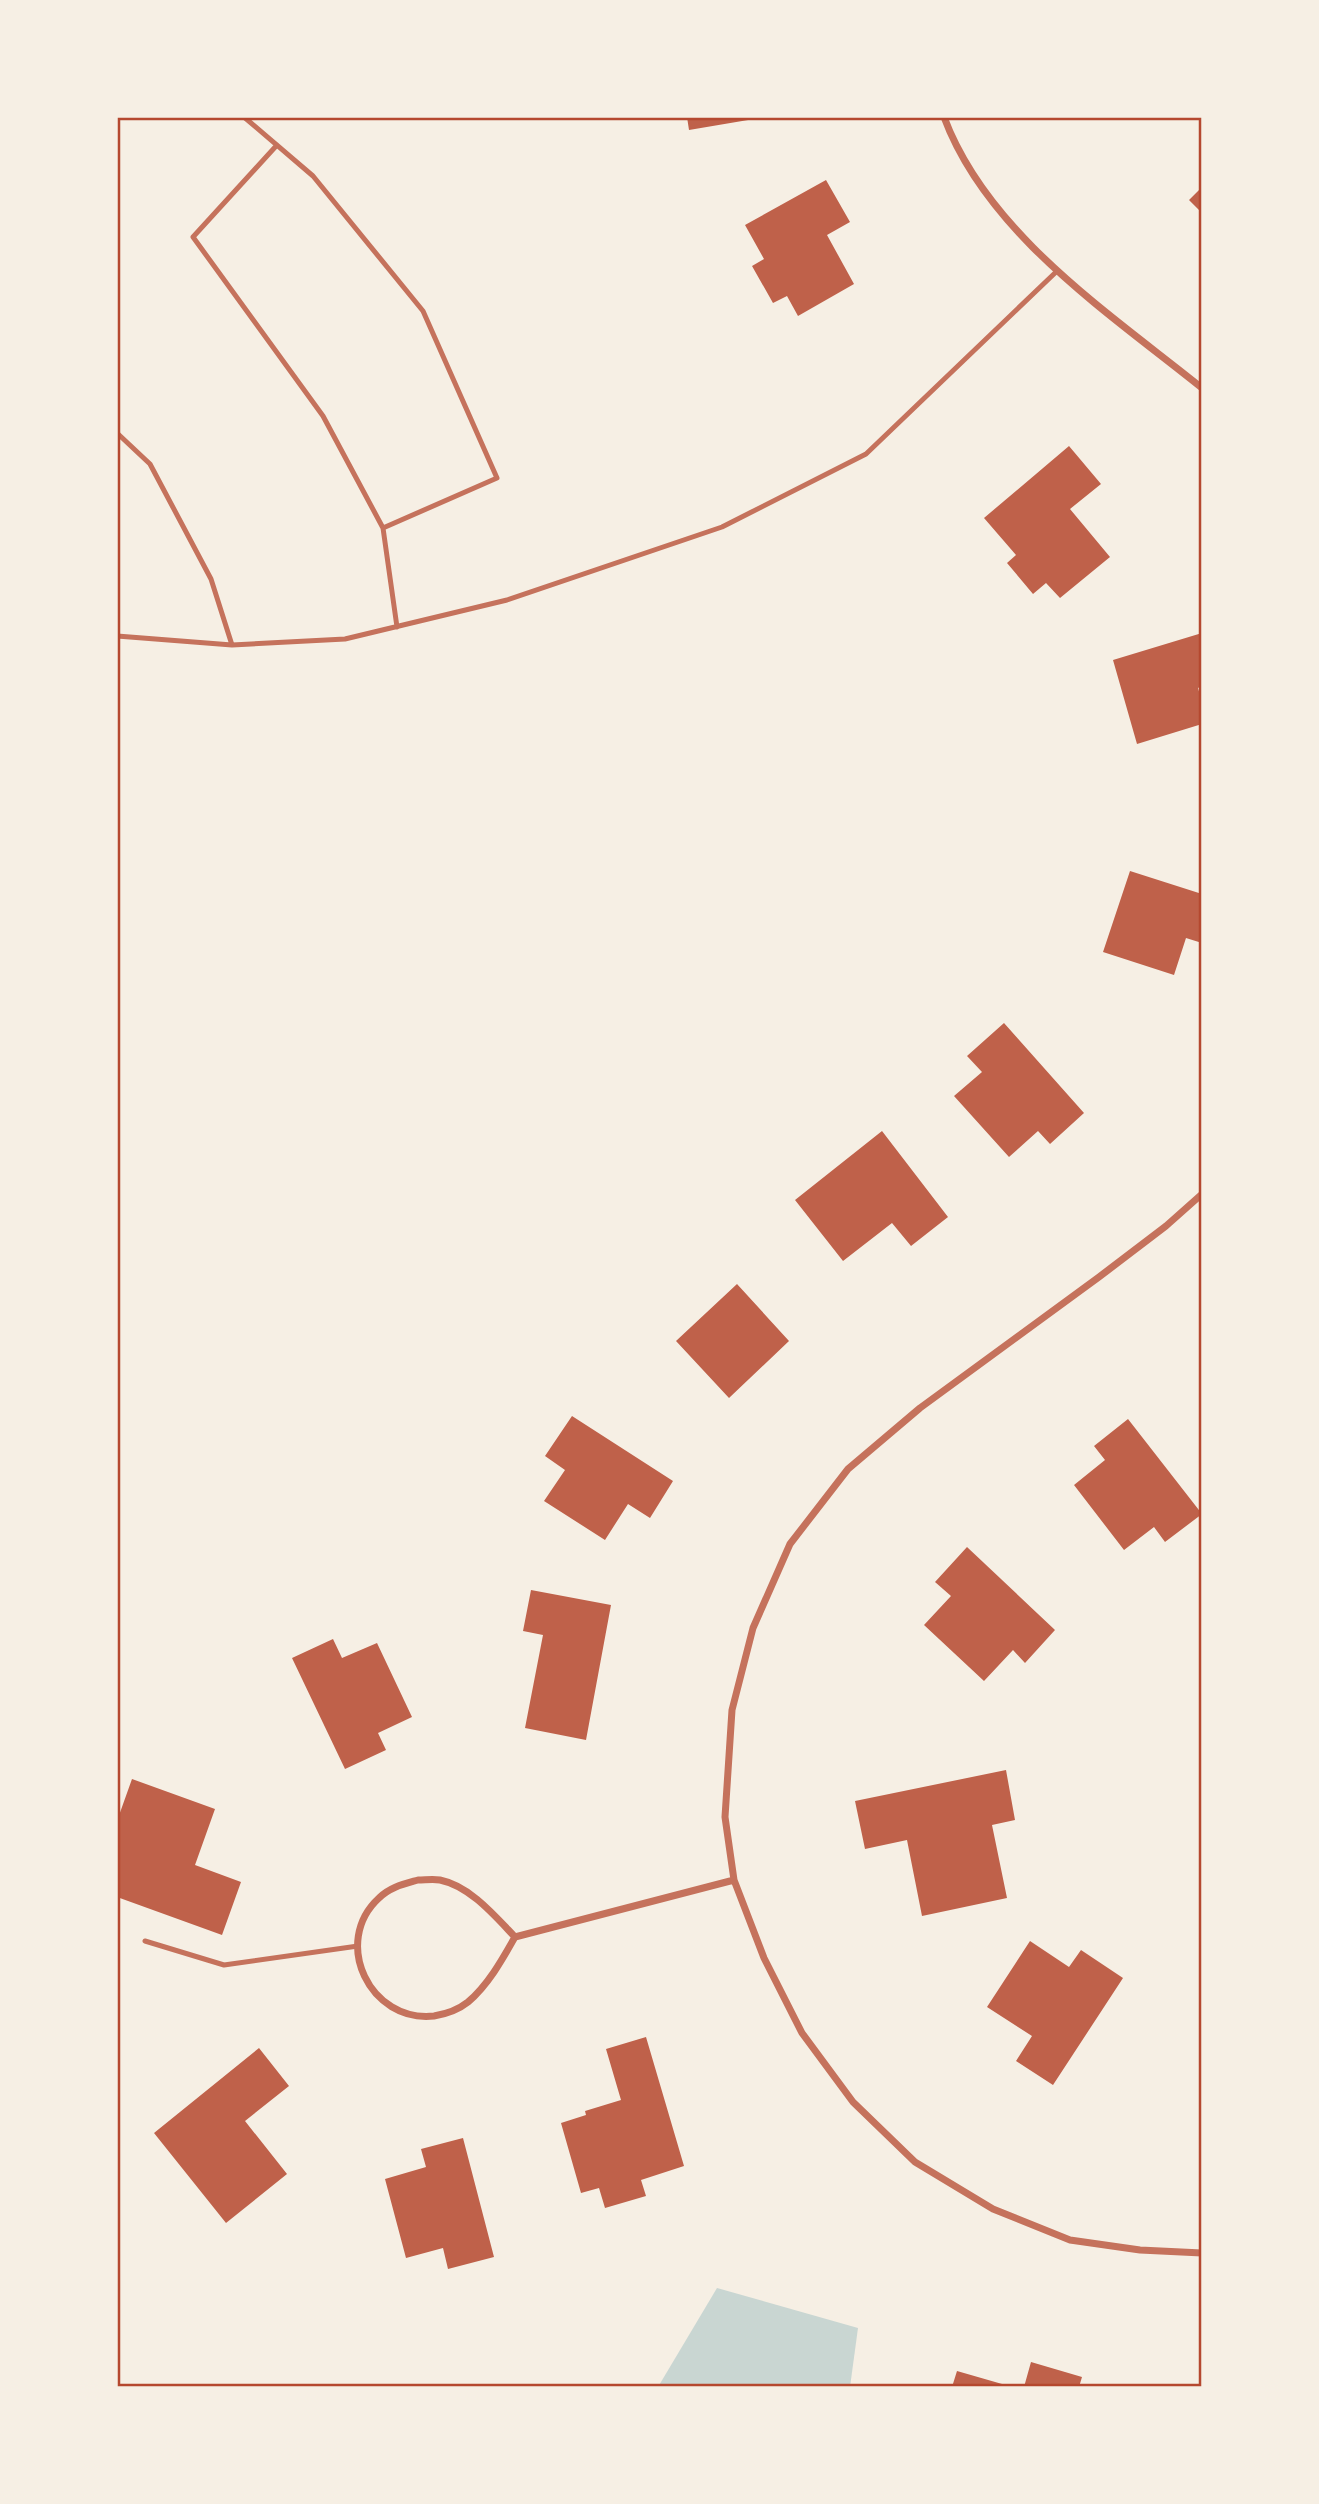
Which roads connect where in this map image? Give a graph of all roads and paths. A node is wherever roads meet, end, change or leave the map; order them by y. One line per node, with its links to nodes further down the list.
1 (244, 117): 3 (lane)
2 (944, 117): 4 (street)
3 (277, 145): 7 (lane); 7 (lane)
4 (1056, 272): 5 (street); 8 (lane)
5 (1202, 388)
6 (117, 433): 10 (lane)
7 (383, 528): 8 (lane)
8 (397, 627): 10 (lane)
9 (117, 636): 10 (lane)
10 (232, 645)
11 (1202, 1194): 12 (street)
12 (734, 1880): 13 (street); 16 (street)
13 (515, 1937): 15 (street); 15 (street)
14 (145, 1941): 15 (lane)
15 (358, 1946)
16 (1202, 2253)

